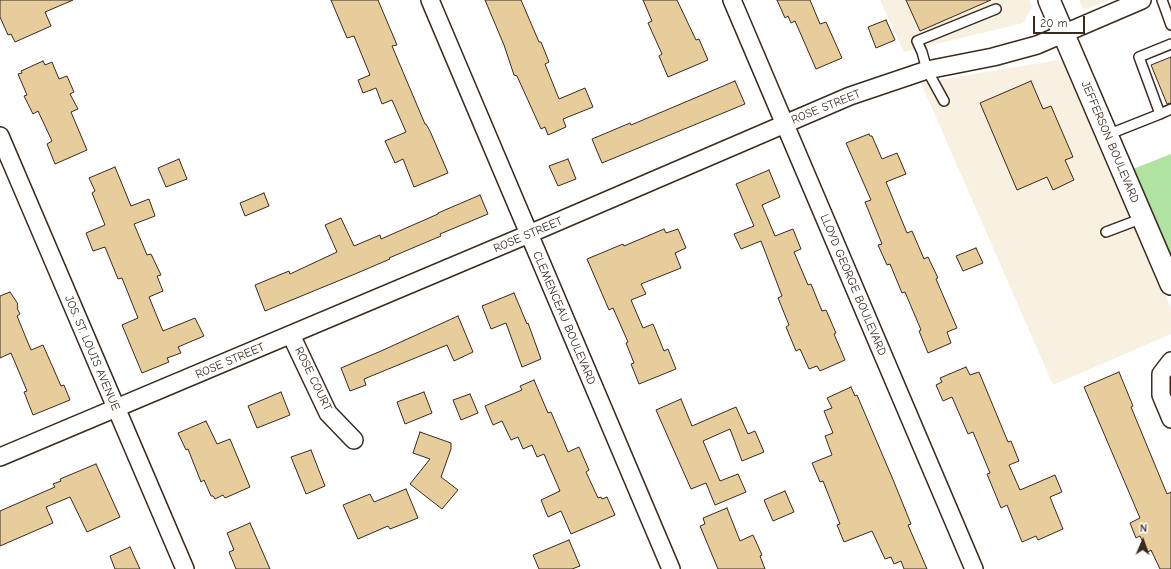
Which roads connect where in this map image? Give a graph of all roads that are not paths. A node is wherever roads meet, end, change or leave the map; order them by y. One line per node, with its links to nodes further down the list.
1 (430, 0): 19 (street, CLEMENCEAU BOULEVARD)
2 (732, 0): 14 (street, LLOYD GEORGE BOULEVARD)
3 (1049, 0): 8 (street, JEFFERSON BOULEVARD)
4 (1142, 0): 8 (street, ROSE STREET)
5 (1162, 0): 7 (lane)
6 (996, 9): 10 (lane)
7 (1171, 25)
8 (1063, 33): 10 (street, ROSE STREET); 15 (street, JEFFERSON BOULEVARD)
9 (1171, 44): 13 (lane)
10 (927, 70): 11 (lane); 14 (street, ROSE STREET)
11 (944, 101)
12 (1171, 109): 13 (lane)
13 (1160, 114): 15 (lane)
14 (785, 124): 19 (street, ROSE STREET); 29 (street, LLOYD GEORGE BOULEVARD)
15 (1107, 135): 17 (street, JEFFERSON BOULEVARD)
16 (0, 136): 23 (street, JOS. ST. LOUIS AVENUE)
17 (1142, 218): 18 (lane); 20 (street, JEFFERSON BOULEVARD)
18 (1106, 232)
19 (529, 234): 21 (street, ROSE STREET); 28 (street, CLEMENCEAU BOULEVARD)
20 (1171, 284)
21 (291, 335): 23 (street, ROSE STREET); 25 (street, ROSE COURT)
22 (1171, 360): 24 (street)
23 (116, 408): 26 (street, ROSE STREET); 27 (street, JOS. ST. LOUIS AVENUE)
24 (1171, 419)
25 (354, 440)
26 (0, 457)
27 (184, 569)
28 (671, 569)
29 (974, 569)

